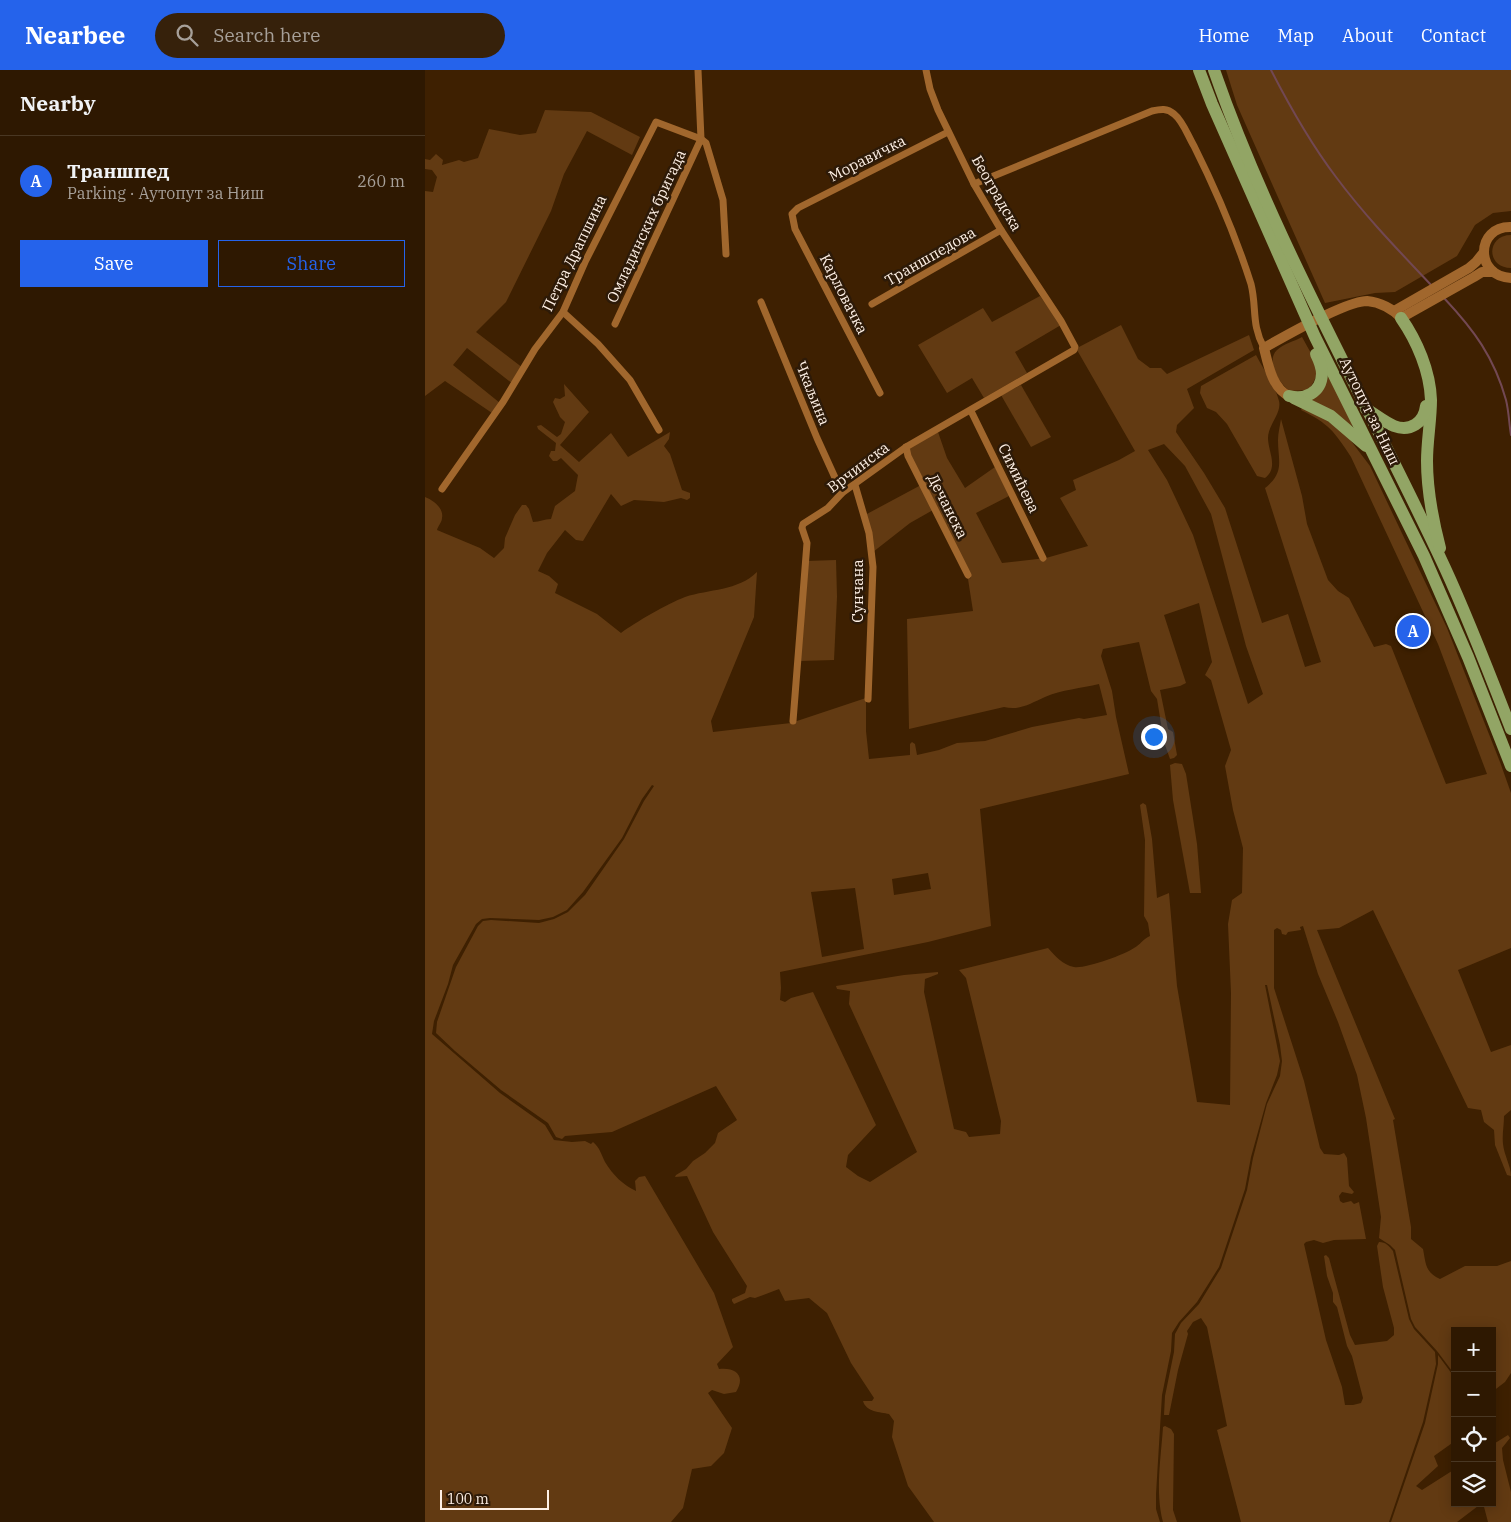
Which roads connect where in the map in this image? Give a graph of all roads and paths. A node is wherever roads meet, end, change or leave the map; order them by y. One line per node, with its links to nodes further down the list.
1 (698, 70): 6 (street)
2 (926, 70): 5 (street, Београдска)
3 (1199, 70): 13 (highway, Аутопут за Ниш)
4 (1214, 70): 26 (highway, Аутопут за Ниш)
5 (948, 132): 7 (street, Београдска); 8 (street, Моравичка)
6 (701, 139): 12 (street); 19 (street, Петра Драпшина); 22 (street, Омладинских бригада)
7 (974, 184): 10 (street, Београдска); 23 (street)
8 (798, 208): 24 (street, Карловачка)
9 (1511, 227): 11 (street)
10 (1001, 230): 18 (street, Траншпедова); 21 (street, Београдска)
11 (1484, 252): 14 (street); 16 (street)
12 (726, 254)
13 (1286, 270): 25 (highway); 30 (highway, Аутопут за Ниш)
14 (1493, 272): 15 (street); 16 (street)
15 (1510, 279)
16 (1456, 281): 20 (street)
17 (761, 302): 33 (street, Чкаљина)
18 (872, 304)
19 (563, 312): 28 (street); 32 (street, Петра Драпшина)
20 (1400, 317): 23 (street); 26 (highway); 35 (highway)
21 (1061, 321): 27 (street, Врчинска)
22 (615, 324)
23 (1264, 348): 25 (street)
24 (881, 393)
25 (1289, 396): 30 (highway)
26 (1366, 409): 35 (highway, Аутопут за Ниш)
27 (971, 410): 29 (street, Врчинска); 34 (street, Симићева)
28 (659, 430)
29 (906, 447): 31 (street, Врчинска); 36 (street, Дечанска)
30 (1373, 452): 40 (highway, Аутопут за Ниш)
31 (855, 485): 33 (street, Врчинска); 37 (street, Сунчана)
32 (442, 489)
33 (842, 493): 38 (street, Врчинска)
34 (1043, 558)
35 (1445, 568): 39 (highway, Аутопут за Ниш)
36 (968, 575)
37 (868, 699)
38 (793, 721)
39 (1511, 729)
40 (1511, 766)

